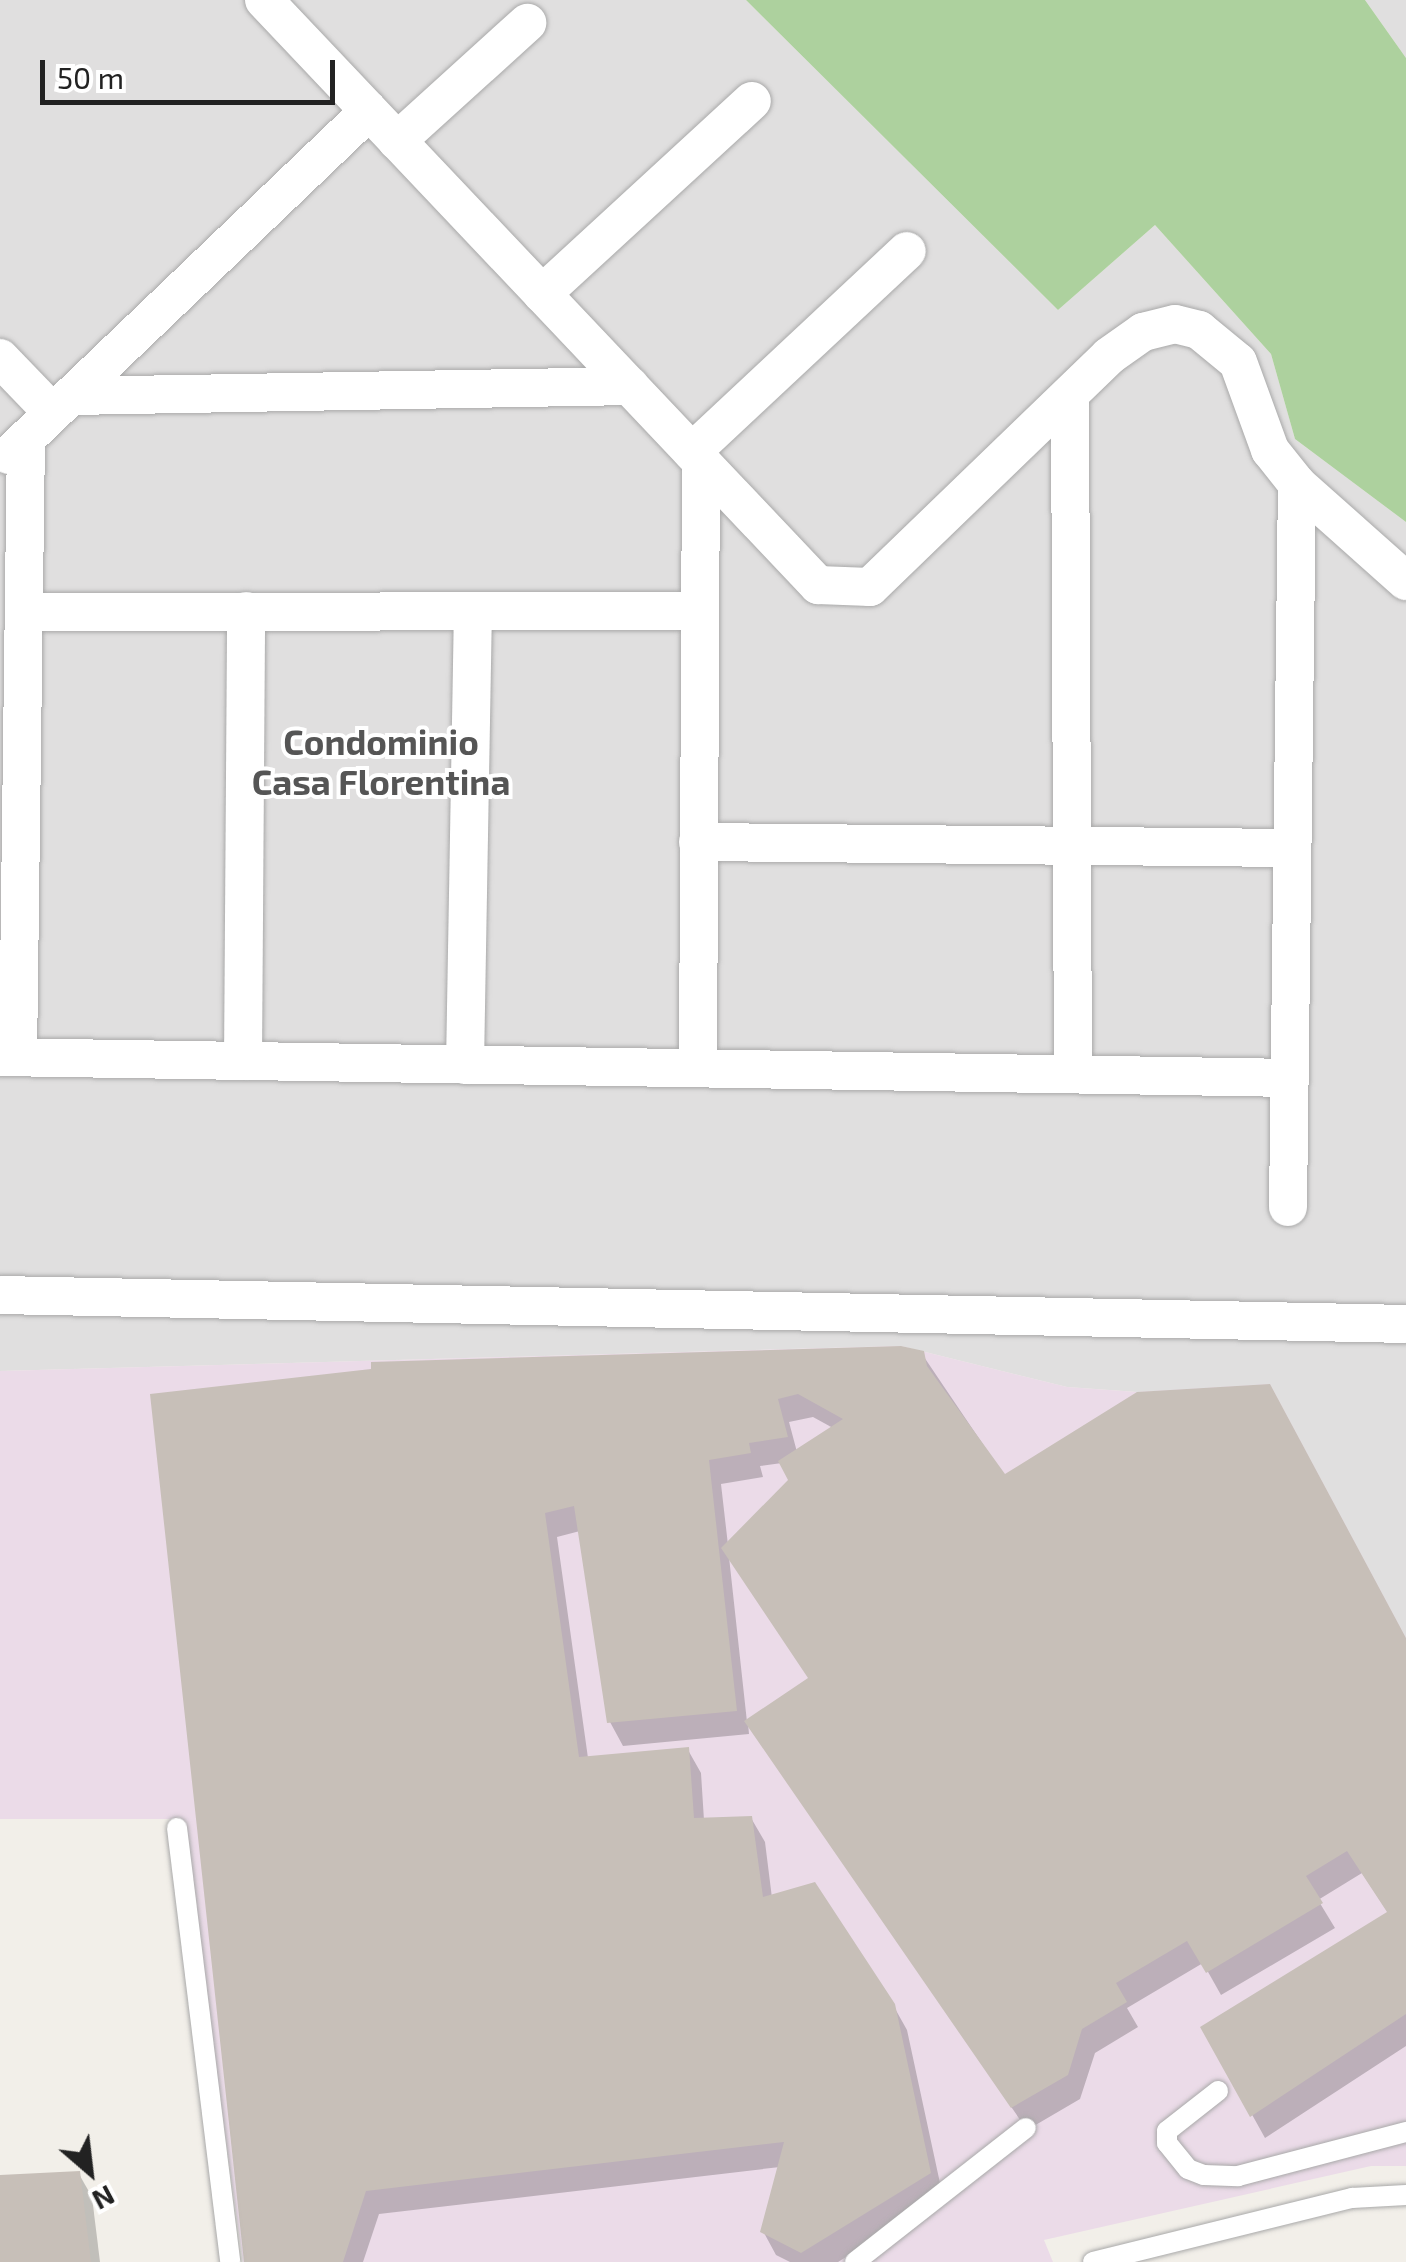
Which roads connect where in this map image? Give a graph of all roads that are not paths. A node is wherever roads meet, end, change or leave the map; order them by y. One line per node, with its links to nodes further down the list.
1 (264, 0): 4 (street)
2 (527, 22): 5 (street)
3 (752, 102): 7 (street)
4 (368, 111): 5 (street); 11 (street)
5 (397, 141): 7 (street)
6 (907, 251): 12 (street)
7 (542, 294): 9 (street)
8 (0, 358): 11 (street)
9 (630, 386): 11 (street); 12 (street)
10 (1070, 395): 12 (street); 13 (street); 21 (street)
11 (37, 428): 17 (street)
12 (696, 457): 15 (street)
13 (1297, 484): 14 (street); 22 (street)
14 (1406, 581)
15 (699, 610): 16 (street); 20 (street)
16 (473, 611): 18 (street); 25 (street)
17 (24, 612): 18 (street); 19 (street)
18 (246, 612): 24 (street)
19 (11, 835): 23 (street)
20 (698, 842): 21 (street); 26 (street)
21 (1072, 846): 22 (street); 27 (street)
22 (1292, 848): 28 (street)
23 (9, 1057): 24 (street)
24 (243, 1061): 25 (street)
25 (466, 1064): 26 (street)
26 (698, 1068): 27 (street)
27 (1073, 1074): 28 (street)
28 (1290, 1078): 29 (street)
29 (1288, 1207)
30 (0, 1296): 31 (street)
31 (1406, 1324)
32 (177, 1828): 37 (lane)
33 (1218, 2091): 35 (lane)
34 (1026, 2128): 38 (lane)
35 (1406, 2132)
36 (1406, 2195): 39 (lane)
37 (230, 2262)
38 (856, 2262)
39 (1092, 2262)

